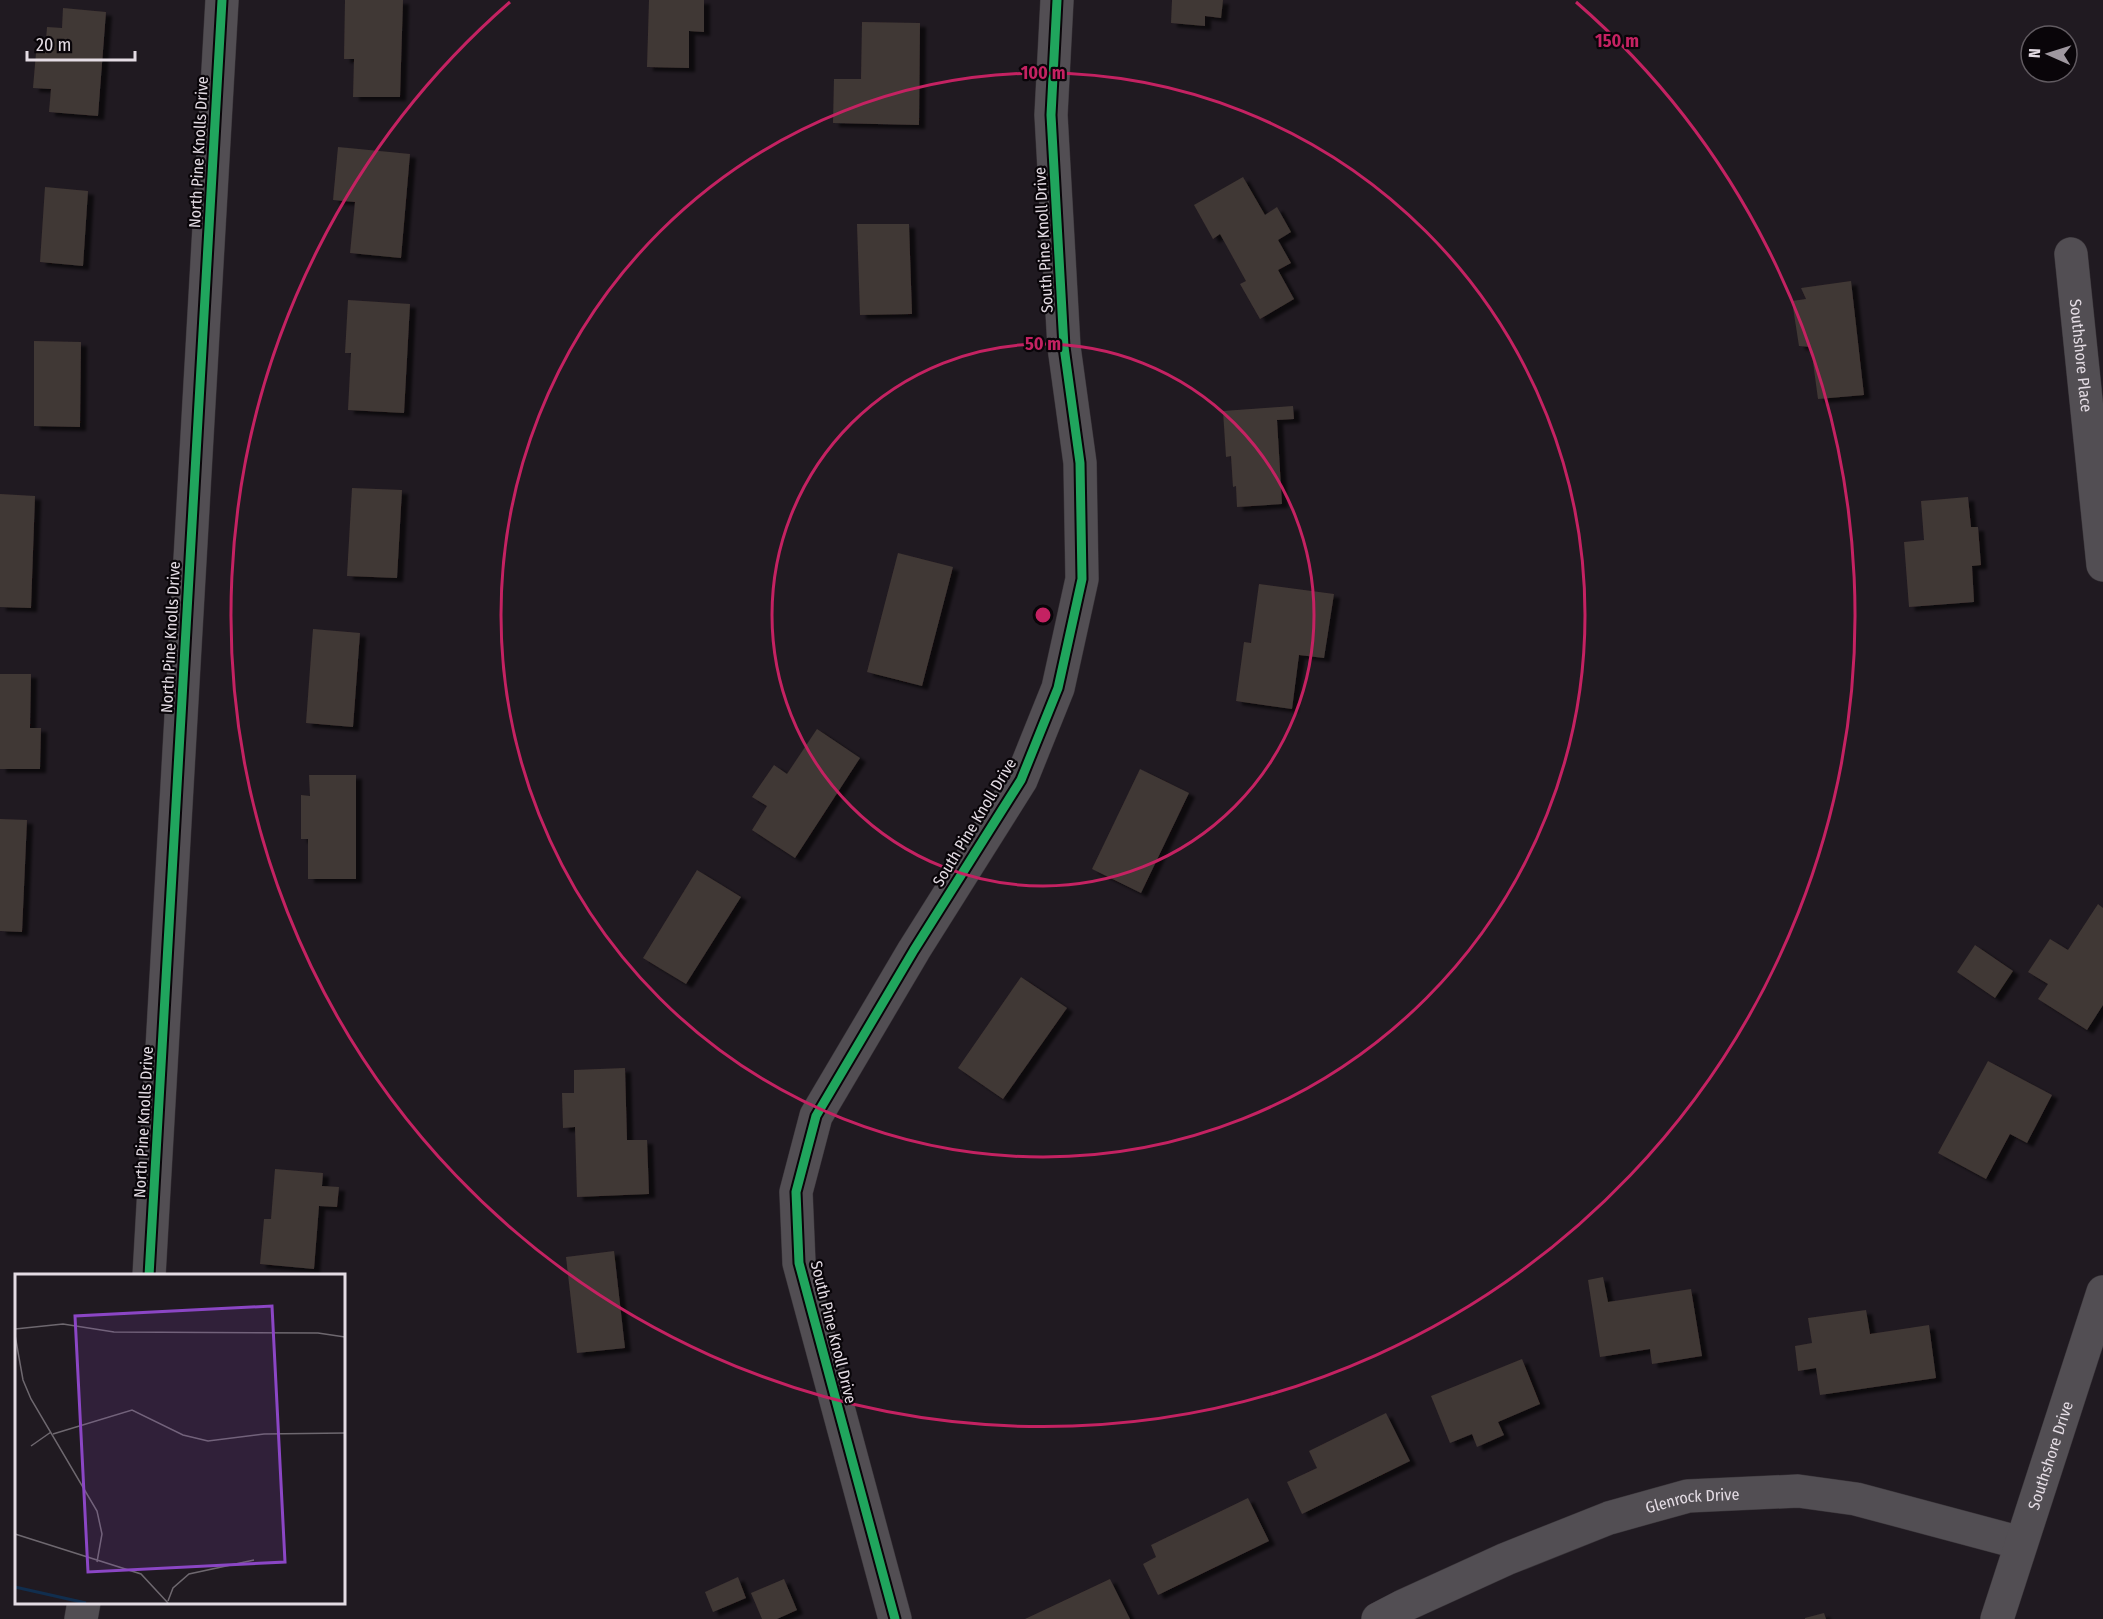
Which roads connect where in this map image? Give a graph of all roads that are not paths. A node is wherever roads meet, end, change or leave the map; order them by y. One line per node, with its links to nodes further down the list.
1 (222, 0): 5 (street, North Pine Knolls Drive)
2 (1057, 0): 10 (street, South Pine Knoll Drive)
3 (2071, 254): 4 (street, Southshore Place)
4 (2103, 565)
5 (149, 1274)
6 (2103, 1292): 7 (street, Southshore Drive)
7 (2021, 1543): 11 (street, Glenrock Drive); 12 (street, Southshore Drive)
8 (84, 1604): 9 (street)
9 (81, 1619)
10 (895, 1619)
11 (1378, 1619)
12 (1997, 1619)

